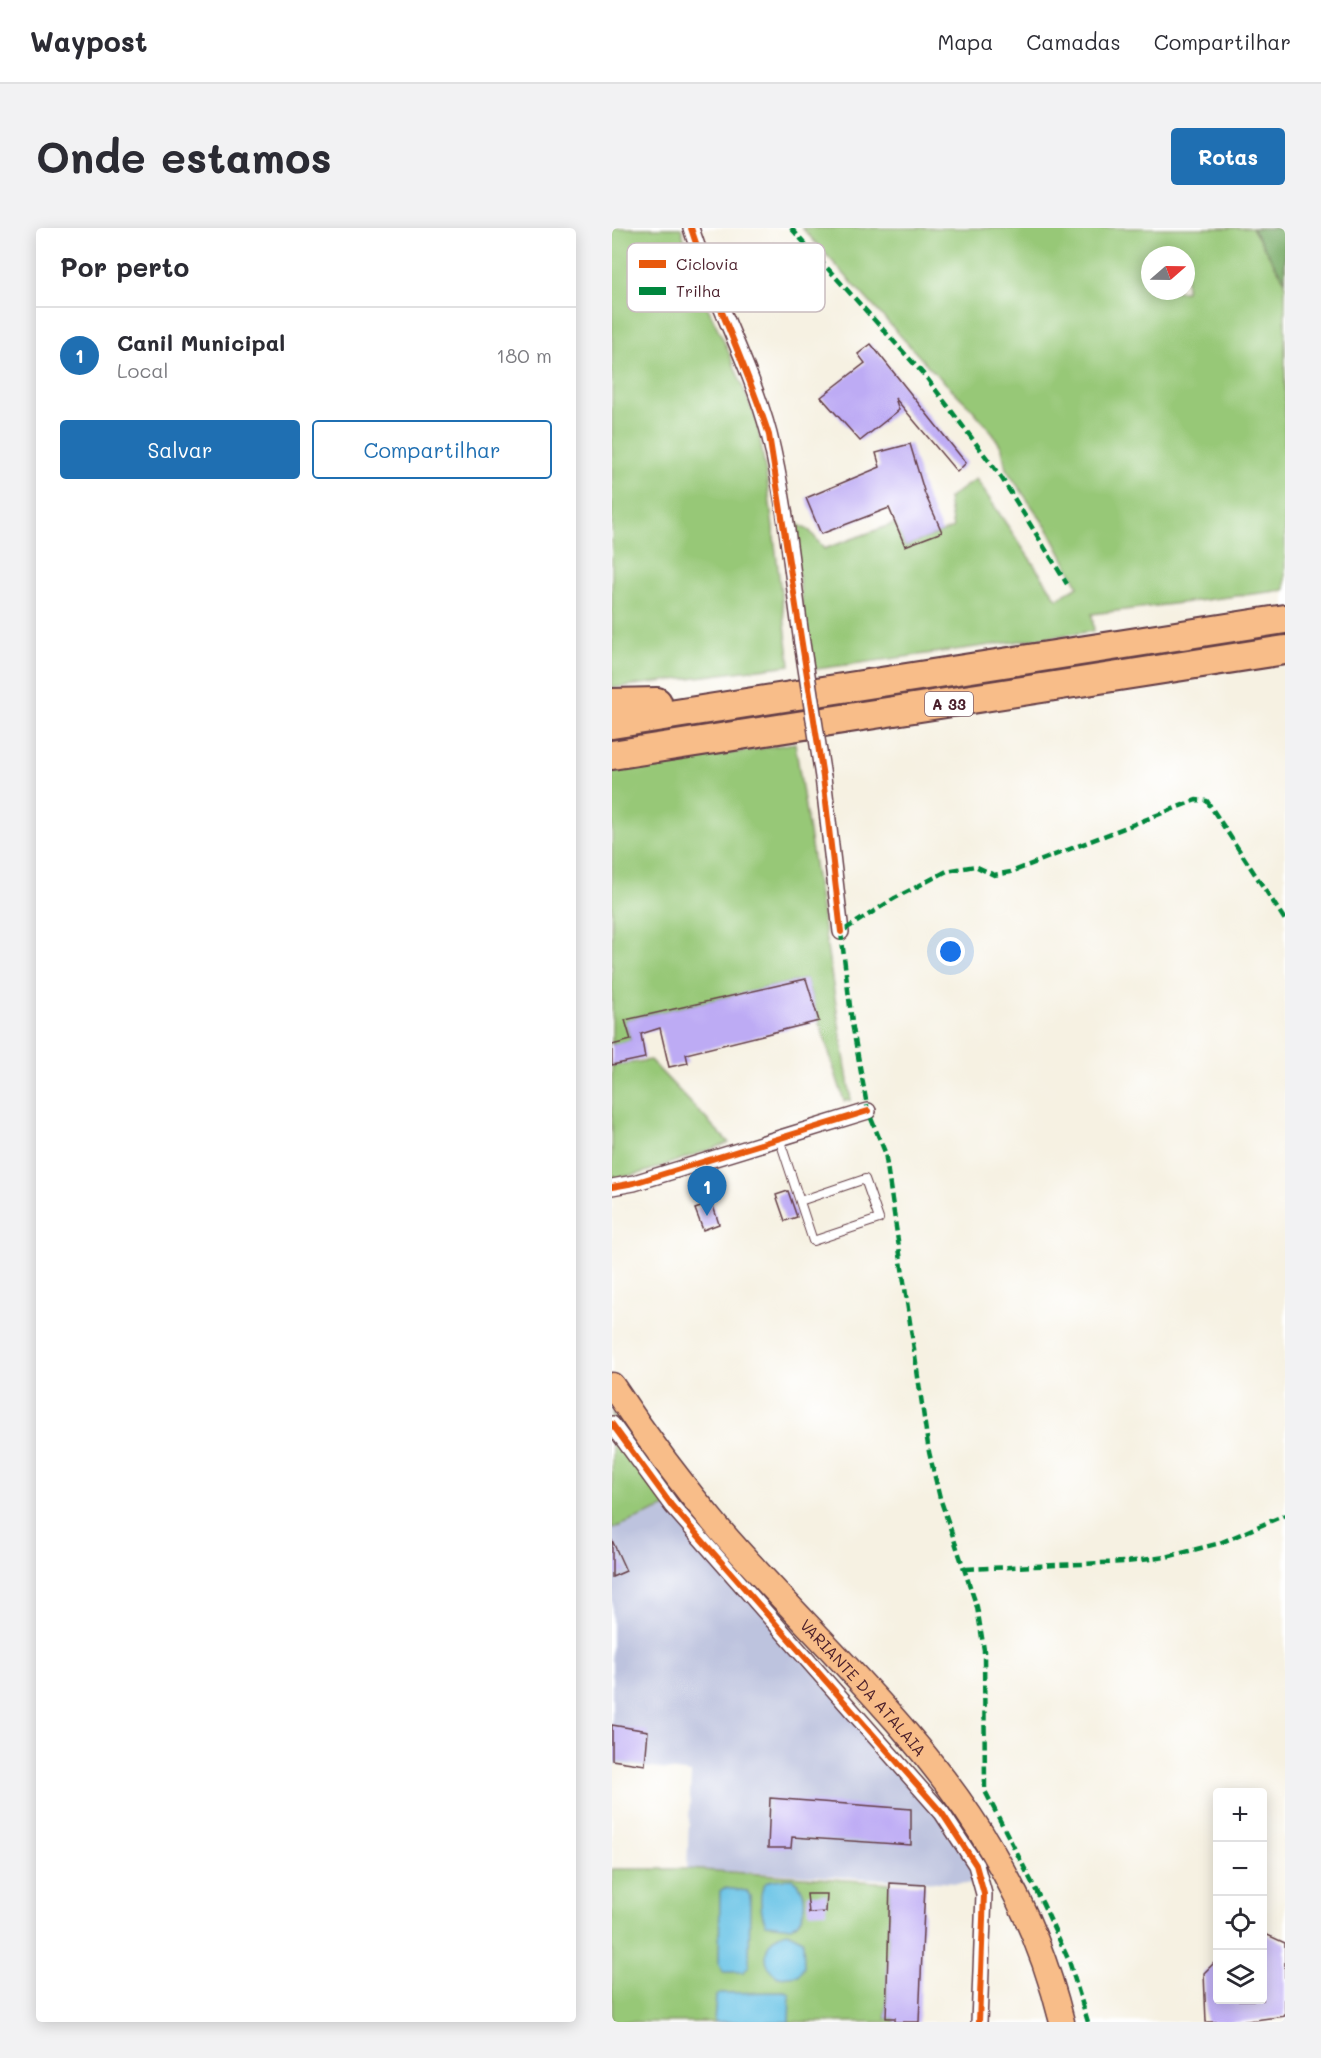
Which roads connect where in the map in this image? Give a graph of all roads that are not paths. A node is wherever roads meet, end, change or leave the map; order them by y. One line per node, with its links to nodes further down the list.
1 (691, 228): 2 (street, bridge)
2 (696, 243)
3 (722, 312): 10 (street, bridge)
4 (1285, 619): 6 (highway, A 33)
5 (1285, 650): 9 (highway, A 33)
6 (785, 697): 7 (highway); 8 (highway, A 33)
7 (612, 703)
8 (612, 724)
9 (612, 755)
10 (841, 932)
11 (868, 1111): 12 (street)
12 (779, 1138): 13 (street); 14 (lane)
13 (612, 1187)
14 (800, 1201): 14 (lane)
15 (612, 1385): 18 (main road, VARIANTE DA ATALAIA)
16 (612, 1424): 17 (street)
17 (979, 2022)
18 (1062, 2022)

